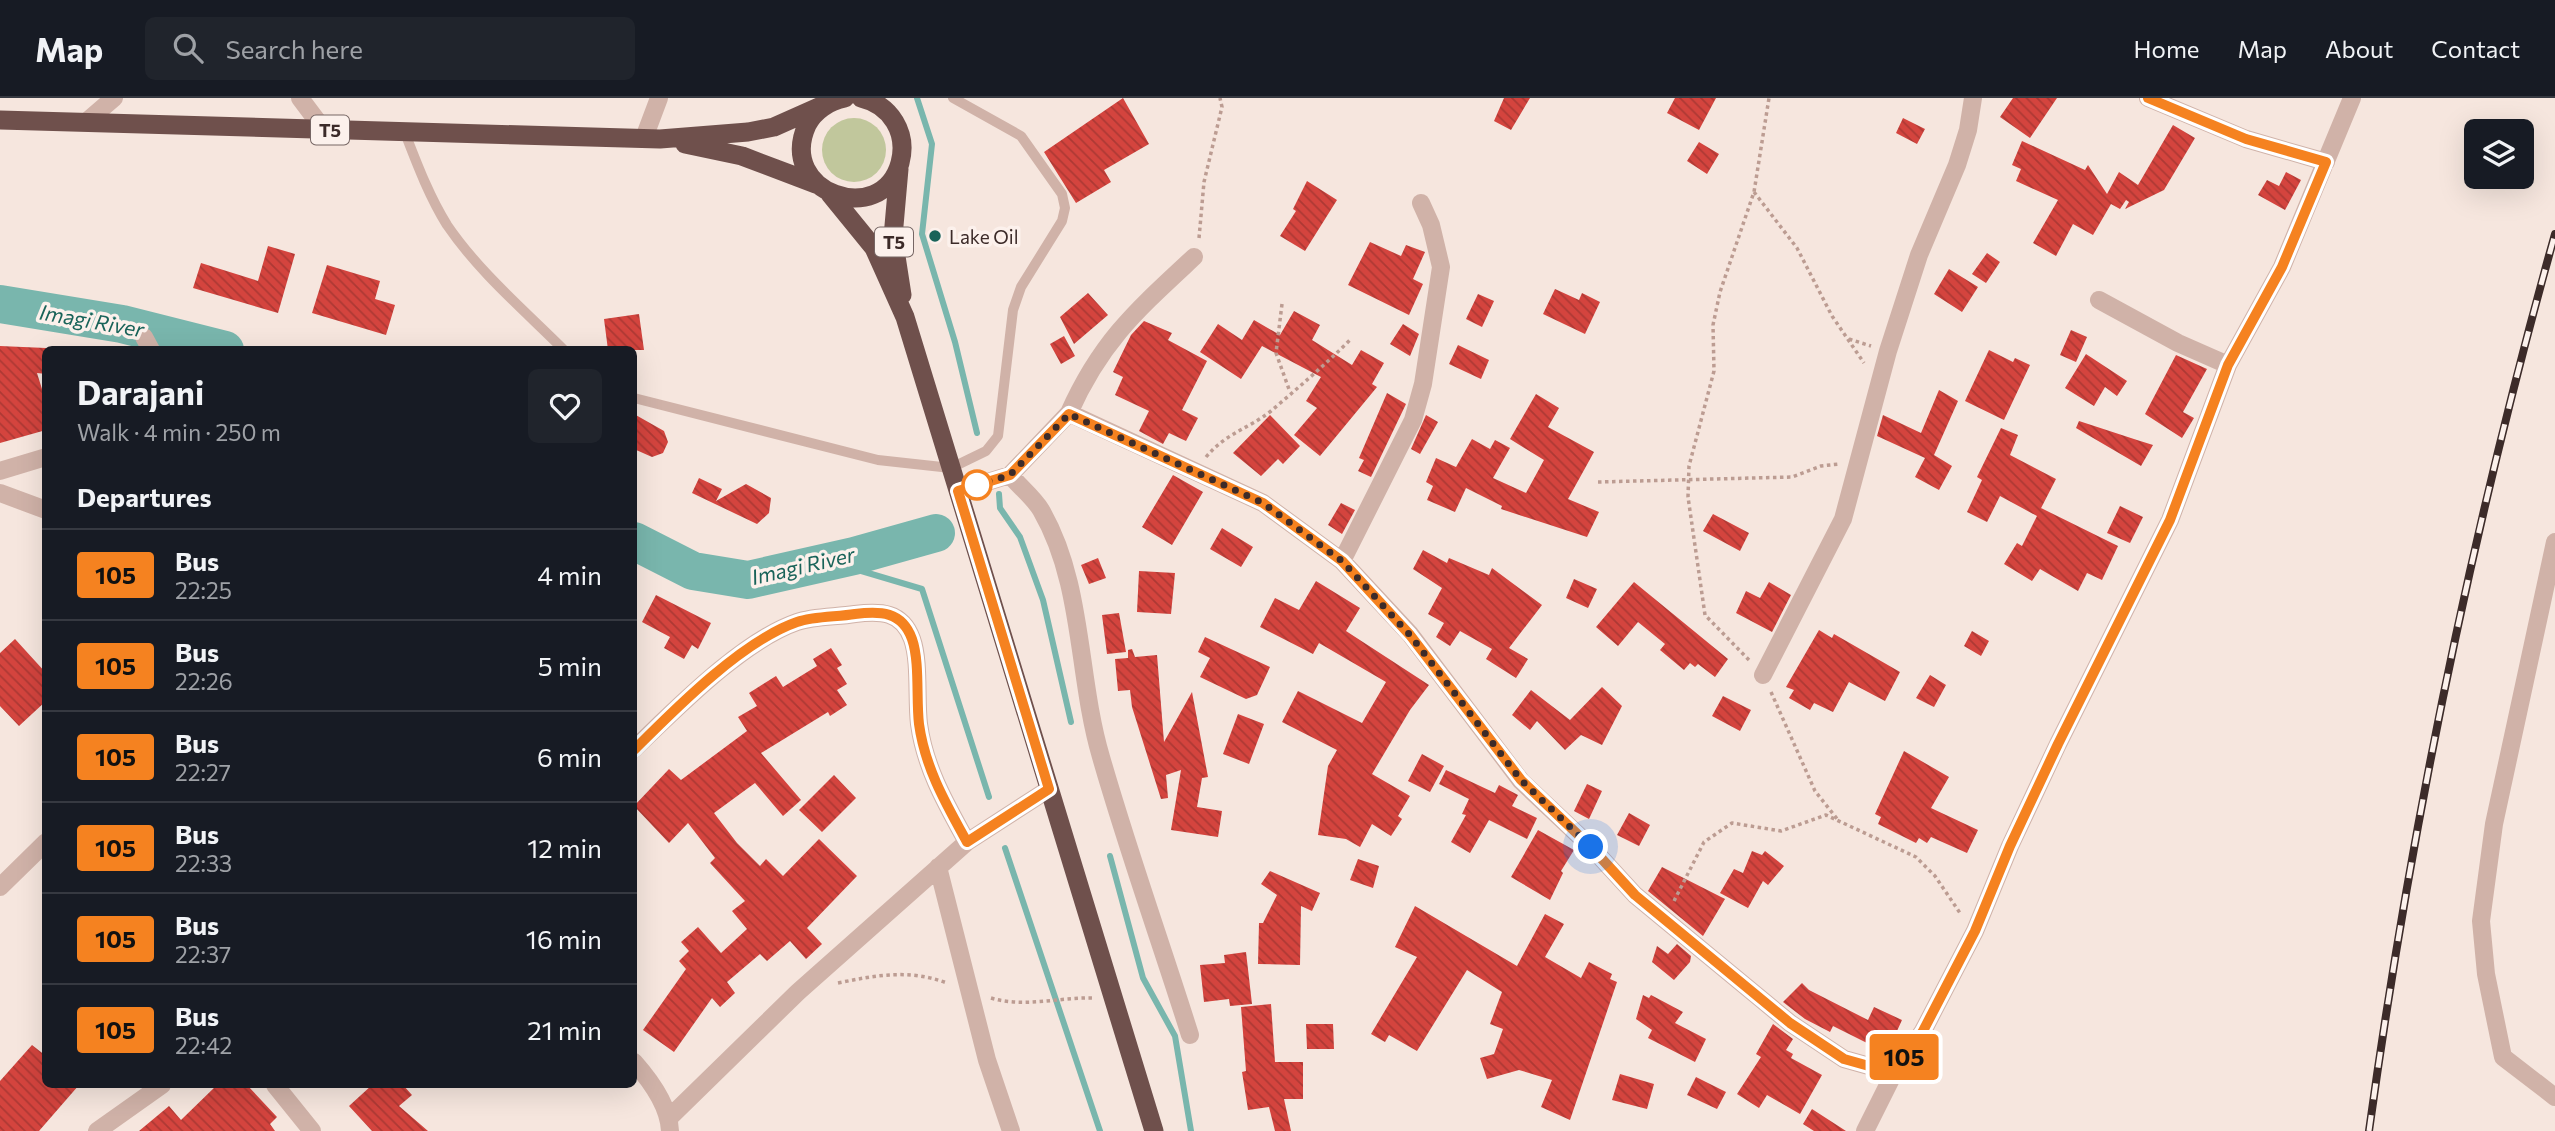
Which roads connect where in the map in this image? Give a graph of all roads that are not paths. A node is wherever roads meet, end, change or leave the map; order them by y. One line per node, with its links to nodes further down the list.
1 (114, 98): 11 (street)
2 (300, 98): 12 (street)
3 (658, 98): 14 (street)
4 (953, 98): 27 (lane)
5 (1973, 98): 35 (street)
6 (2148, 98): 15 (street)
7 (2352, 98): 15 (street)
8 (870, 99): 16 (highway, T5)
9 (838, 100): 14 (highway, T5); 17 (highway, T5)
10 (0, 120): 11 (highway, T5)
11 (86, 122): 12 (highway, T5)
12 (324, 130): 13 (highway, T5)
13 (405, 133): 14 (highway, T5); 22 (lane)
14 (652, 138): 17 (highway, T5)
15 (2326, 162): 23 (street)
16 (899, 167): 17 (highway, T5); 21 (highway, T5)
17 (823, 189): 21 (highway, T5)
18 (1421, 202): 34 (street)
19 (1194, 257): 25 (street)
20 (2099, 300): 23 (street)
21 (905, 317): 27 (highway, T5)
22 (560, 346)
23 (2228, 365): 44 (street)
24 (637, 399): 27 (lane)
25 (1069, 414): 29 (street); 34 (street)
26 (42, 458): 28 (street)
27 (951, 468): 30 (highway, T5)
28 (0, 471)
29 (1010, 475): 30 (street); 42 (street)
30 (958, 491): 37 (highway, T5)
31 (0, 493): 32 (street)
32 (42, 509)
33 (2555, 542): 47 (street)
34 (1342, 561): 44 (street)
35 (1763, 675)
36 (637, 747): 38 (street)
37 (1049, 789): 38 (street); 52 (highway, T5)
38 (967, 842): 40 (street)
39 (42, 846): 41 (street)
40 (938, 867): 48 (street); 51 (street)
41 (0, 887)
42 (1190, 1035)
43 (637, 1067): 48 (street)
44 (1894, 1073): 53 (street)
45 (158, 1088): 49 (street)
46 (277, 1088): 50 (street)
47 (2555, 1097)
48 (670, 1124)
49 (97, 1131)
50 (312, 1131)
51 (1011, 1131)
52 (1154, 1131)
53 (1865, 1131)

